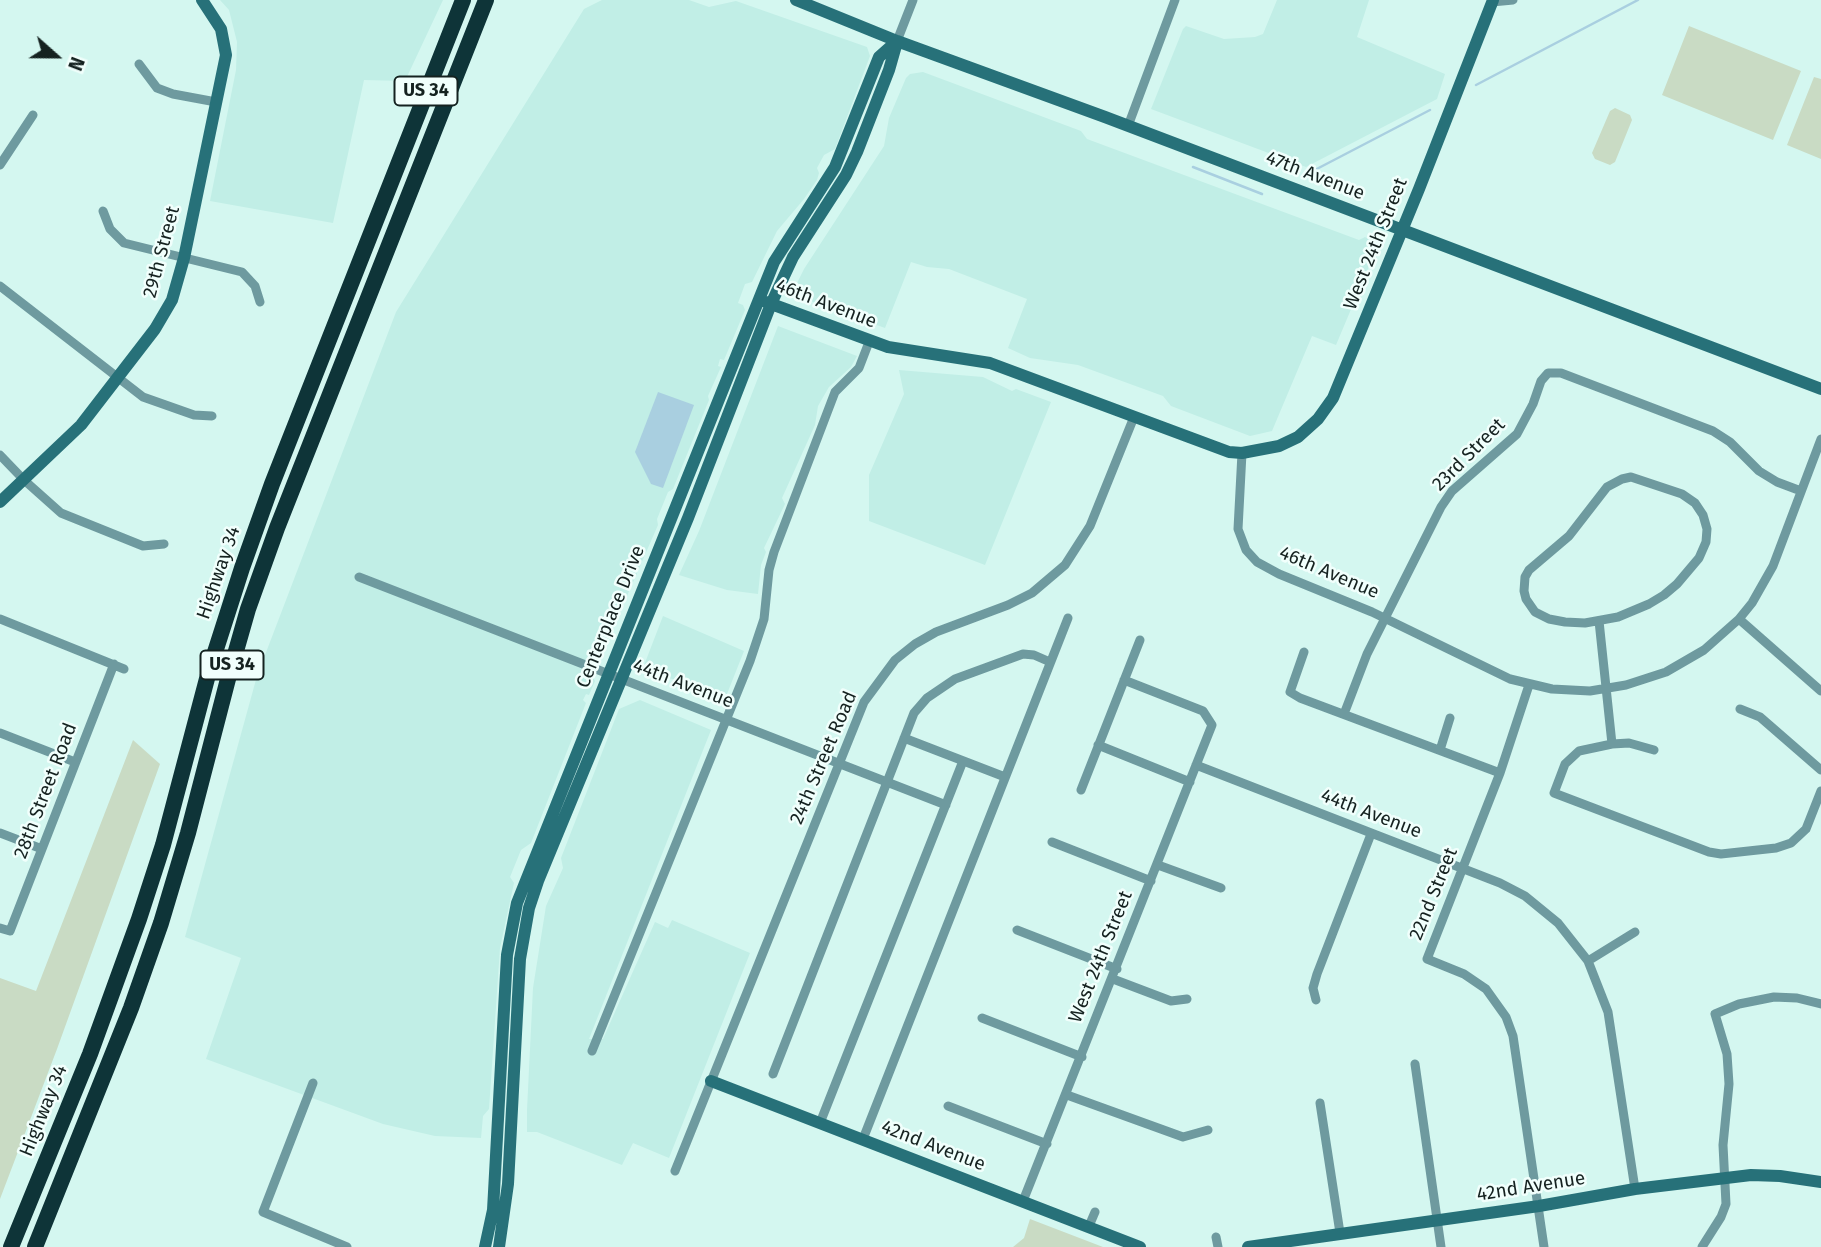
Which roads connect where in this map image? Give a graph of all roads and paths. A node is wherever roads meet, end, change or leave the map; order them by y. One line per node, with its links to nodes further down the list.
1 (202, 0): 11 (street, 29th Street)
2 (463, 0): 61 (highway, Highway 34 / US 34)
3 (486, 0): 64 (highway, Highway 34 / US 34)
4 (796, 0): 9 (street, 47th Avenue)
5 (913, 0): 9 (street, Centerplace Drive)
6 (1175, 0): 13 (street)
7 (1513, 0): 8 (street)
8 (1492, 1): 16 (street, West 24th Street)
9 (897, 41): 13 (street, 47th Avenue); 19 (street, Centerplace Drive)
10 (139, 64): 11 (street)
11 (216, 102): 17 (street, 29th Street)
12 (33, 115): 14 (street)
13 (1128, 126): 16 (street, 47th Avenue)
14 (0, 165)
15 (103, 211): 17 (street)
16 (1402, 230): 23 (street, 47th Avenue); 27 (street, West 24th Street)
17 (184, 258): 20 (street); 22 (street, 29th Street)
18 (0, 286): 22 (street)
19 (765, 301): 21 (street, 46th Avenue); 44 (street, Centerplace Drive)
20 (260, 302)
21 (869, 342): 25 (street, 46th Avenue); 52 (street)
22 (118, 379): 24 (street); 29 (street, 29th Street)
23 (1821, 389)
24 (212, 416)
25 (1133, 417): 27 (street, 46th Avenue); 62 (street, 24th Street Road)
26 (1821, 439): 30 (street, 46th Avenue)
27 (1242, 453): 35 (street, 46th Avenue)
28 (0, 455): 29 (street)
29 (24, 480): 31 (street, 29th Street); 32 (street)
30 (1801, 491): 35 (street, 23rd Street); 37 (street, 46th Avenue)
31 (0, 502)
32 (164, 544)
33 (359, 577): 44 (street, 44th Avenue)
34 (1068, 618): 41 (street)
35 (1385, 618): 46 (street, 46th Avenue); 50 (street, 23rd Street)
36 (0, 619): 42 (street)
37 (1739, 619): 47 (street, 46th Avenue); 48 (street)
38 (1599, 621): 38 (street); 47 (street)
39 (1140, 640): 45 (street)
40 (1304, 652): 50 (street)
41 (1051, 662): 54 (street); 67 (street)
42 (114, 663): 43 (street); 60 (street, 28th Street Road)
43 (124, 669)
44 (615, 676): 52 (street, 44th Avenue); 118 (street, Centerplace Drive); 119 (street, Centerplace Drive)
45 (1124, 680): 56 (street); 63 (street, West 24th Street)
46 (1529, 685): 47 (street, 46th Avenue); 66 (street, 22nd Street)
47 (1606, 689): 55 (street)
48 (1821, 691)
49 (1740, 709): 65 (street)
50 (1344, 714): 57 (street)
51 (1450, 718): 57 (street)
52 (726, 719): 62 (street, 44th Avenue); 90 (street)
53 (0, 733): 60 (street)
54 (904, 738): 59 (street); 68 (street)
55 (1611, 740): 58 (street); 71 (street)
56 (1098, 746): 69 (street); 70 (street)
57 (1440, 750): 66 (street)
58 (1654, 750)
59 (964, 761): 67 (street); 72 (street)
60 (75, 762): 76 (street, 28th Street Road)
61 (184, 763): 64 (highway); 115 (highway, Highway 34 / US 34)
62 (839, 763): 68 (street, 44th Avenue); 94 (street, 24th Street Road)
63 (1196, 765): 69 (street, West 24th Street); 74 (street, 44th Avenue)
64 (205, 768): 116 (highway, Highway 34 / US 34)
65 (1821, 770)
66 (1500, 773): 78 (street, 22nd Street)
67 (1005, 777): 101 (street)
68 (886, 782): 72 (street, 44th Avenue); 93 (street)
69 (1190, 782): 77 (street, West 24th Street)
70 (1081, 790)
71 (1821, 791)
72 (946, 805): 99 (street)
73 (0, 832): 76 (street)
74 (1371, 834): 78 (street, 44th Avenue); 87 (street)
75 (1052, 842): 79 (street)
76 (42, 849): 81 (street, 28th Street Road)
77 (1158, 865): 79 (street, West 24th Street); 80 (street)
78 (1463, 869): 84 (street, 44th Avenue); 108 (street, 22nd Street)
79 (1151, 881): 85 (street, West 24th Street)
80 (1221, 888)
81 (5, 930)
82 (1017, 930): 85 (street)
83 (1635, 932): 84 (street)
84 (1588, 961): 106 (street, 44th Avenue)
85 (1115, 974): 86 (street); 91 (street, West 24th Street)
86 (1187, 999)
87 (1316, 1000)
88 (1821, 1004): 104 (street)
89 (982, 1018): 91 (street)
90 (592, 1051)
91 (1082, 1057): 96 (street, West 24th Street)
92 (1415, 1064): 110 (street)
93 (773, 1074)
94 (711, 1082): 99 (street, 42nd Avenue); 103 (street, 24th Street Road)
95 (313, 1083): 117 (street)
96 (1067, 1095): 100 (street); 102 (street, West 24th Street)
97 (1320, 1102): 112 (street)
98 (948, 1105): 102 (street)
99 (820, 1123): 101 (street, 42nd Avenue)
100 (1208, 1130)
101 (863, 1139): 107 (street, 42nd Avenue)
102 (1047, 1144): 107 (street, West 24th Street)
103 (675, 1171)
104 (1724, 1179): 105 (street, 42nd Avenue); 106 (street, 42nd Avenue); 125 (street)
105 (1821, 1182)
106 (1635, 1189): 108 (street, 42nd Avenue)
107 (1023, 1202): 111 (street, 42nd Avenue)
108 (1539, 1206): 110 (street, 42nd Avenue); 124 (street, 22nd Street)
109 (1096, 1212): 111 (street)
110 (1438, 1220): 112 (street, 42nd Avenue); 123 (street)
111 (1089, 1226): 120 (street, 42nd Avenue)
112 (1340, 1233): 114 (street, 42nd Avenue)
113 (1216, 1237): 121 (street)
114 (1281, 1245): 122 (street, 42nd Avenue)
115 (10, 1247)
116 (34, 1247)
117 (347, 1247)
118 (485, 1247)
119 (499, 1247)
120 (1140, 1247)
121 (1218, 1247)
122 (1248, 1247)
123 (1441, 1247)
124 (1544, 1247)
125 (1702, 1247)

